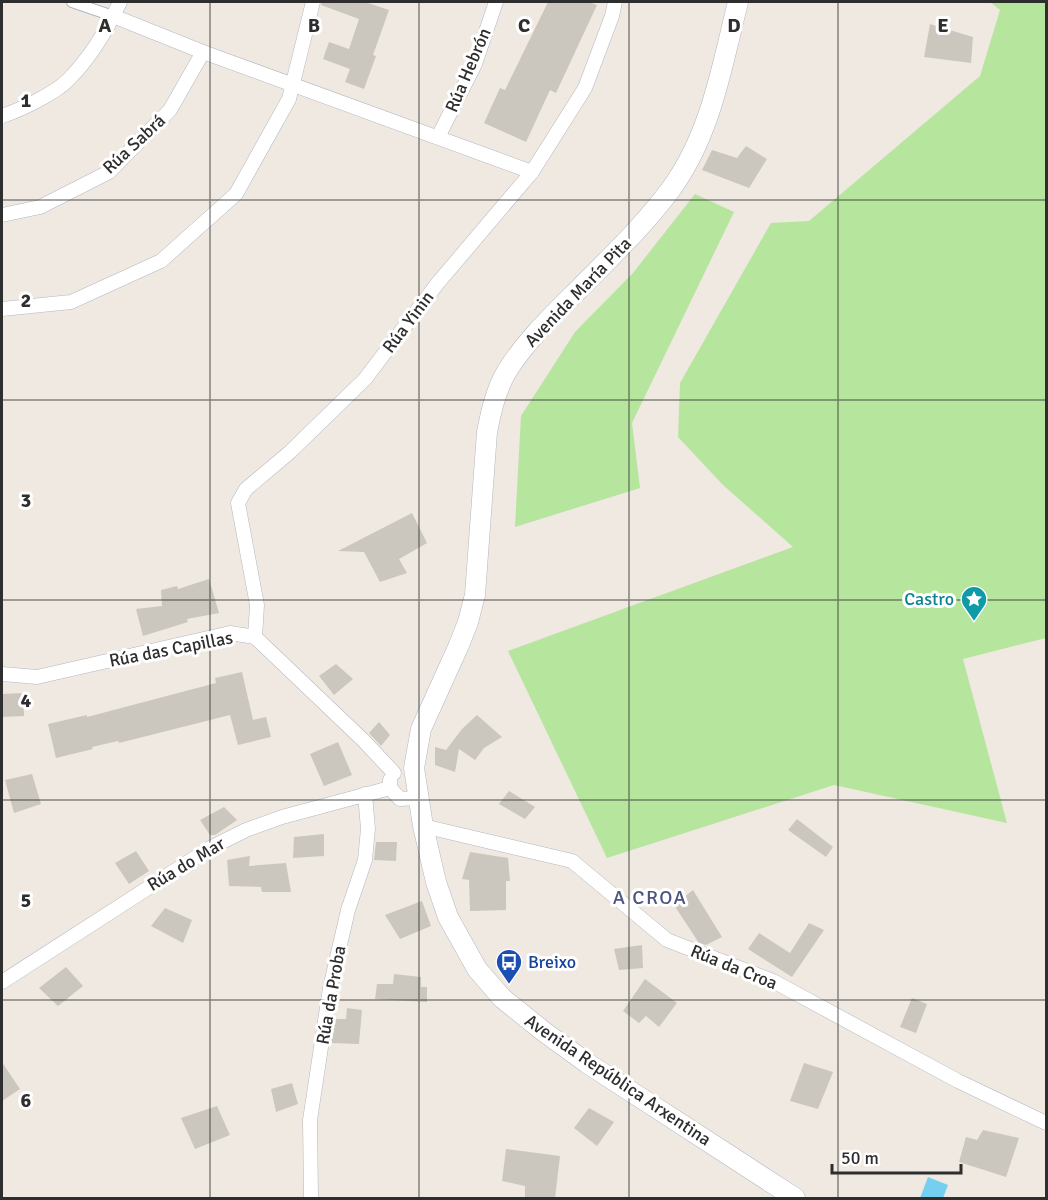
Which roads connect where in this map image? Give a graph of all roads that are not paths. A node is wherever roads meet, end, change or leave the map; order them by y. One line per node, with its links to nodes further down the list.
1 (72, 2): 7 (street)
2 (120, 2): 7 (street)
3 (313, 2): 9 (street)
4 (496, 2): 11 (street, Rúa Hebrón)
5 (615, 2): 12 (street, Rúa Yinin)
6 (738, 2): 17 (main road, Avenida María Pita)
7 (113, 16): 8 (street); 10 (street)
8 (203, 52): 9 (street); 13 (street, Rúa Sabrá)
9 (292, 84): 11 (street); 14 (street)
10 (2, 116)
11 (438, 137): 12 (street)
12 (532, 172): 15 (street, Rúa Yinin)
13 (2, 215)
14 (2, 309)
15 (255, 637): 16 (street, Rúa das Capillas); 18 (street, Rúa das Capillas)
16 (2, 674)
17 (414, 768): 18 (street); 21 (main road, Avenida República Arxentina)
18 (394, 773): 19 (street)
19 (390, 788): 20 (street, Rúa do Mar); 21 (street)
20 (365, 794): 23 (street, Rúa do Mar); 25 (street, Rúa da Proba)
21 (417, 798): 22 (main road, Avenida República Arxentina)
22 (423, 826): 24 (street, Rúa da Croa); 26 (main road, Avenida República Arxentina)
23 (2, 982)
24 (1047, 1123)
25 (311, 1198)
26 (795, 1198)

